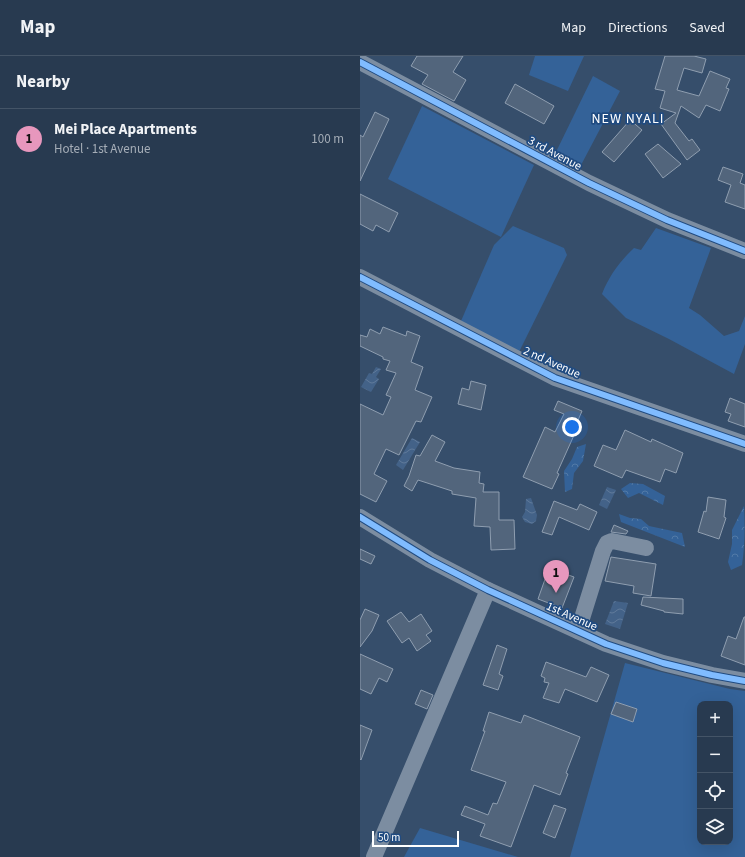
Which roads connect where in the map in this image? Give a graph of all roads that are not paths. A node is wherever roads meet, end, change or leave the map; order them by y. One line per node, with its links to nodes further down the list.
1 (360, 62): 2 (street, 3 rd Avenue)
2 (745, 251)
3 (360, 277): 4 (street, 2 nd Avenue)
4 (745, 444)
5 (360, 517): 7 (street, 1st Avenue)
6 (646, 548): 8 (street)
7 (488, 590): 8 (street, 1st Avenue); 10 (street)
8 (578, 631): 9 (street, 1st Avenue)
9 (745, 681)
10 (374, 857)

